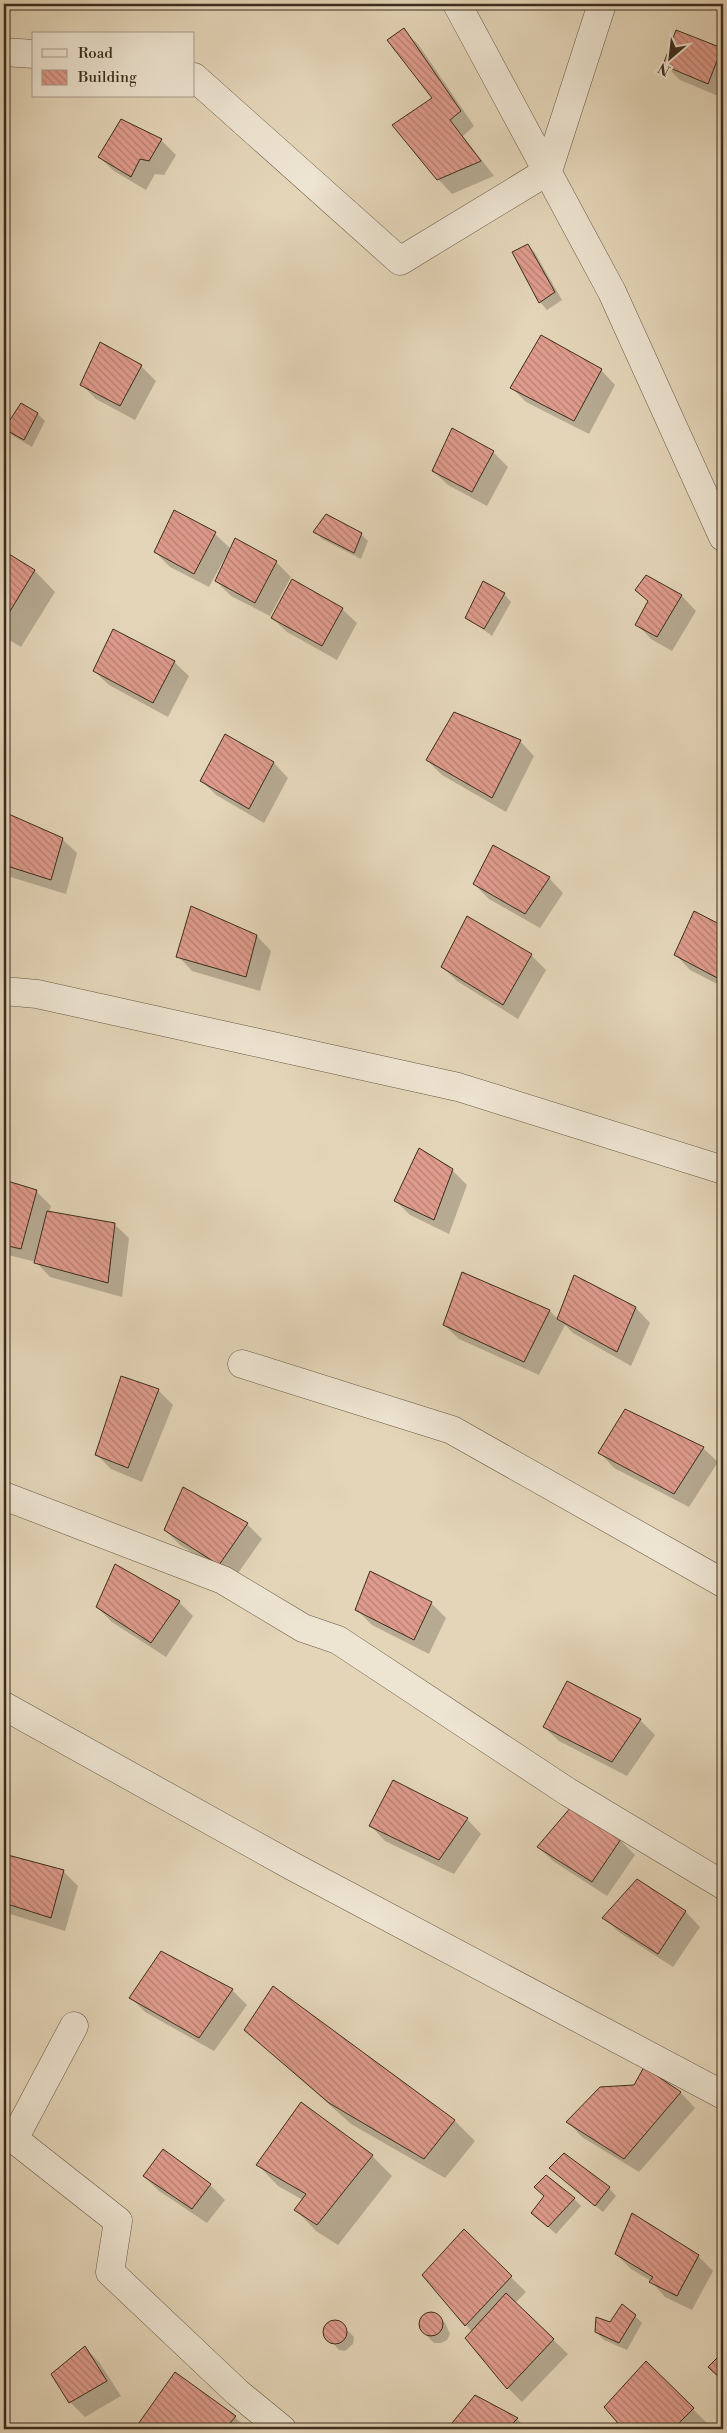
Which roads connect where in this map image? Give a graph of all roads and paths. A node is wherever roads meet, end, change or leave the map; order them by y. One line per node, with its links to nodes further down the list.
1 (457, 4): 6 (street)
2 (602, 4): 6 (street)
3 (4, 52): 4 (street)
4 (32, 54)
5 (195, 78): 6 (street)
6 (548, 170): 7 (street)
7 (723, 537)
8 (4, 991): 9 (street)
9 (723, 1170)
10 (242, 1364): 12 (street)
11 (4, 1496): 14 (street)
12 (723, 1583)
13 (4, 1706): 16 (street)
14 (723, 1885)
15 (74, 2026): 17 (street)
16 (723, 2096)
17 (9, 2139): 18 (street)
18 (282, 2429)

